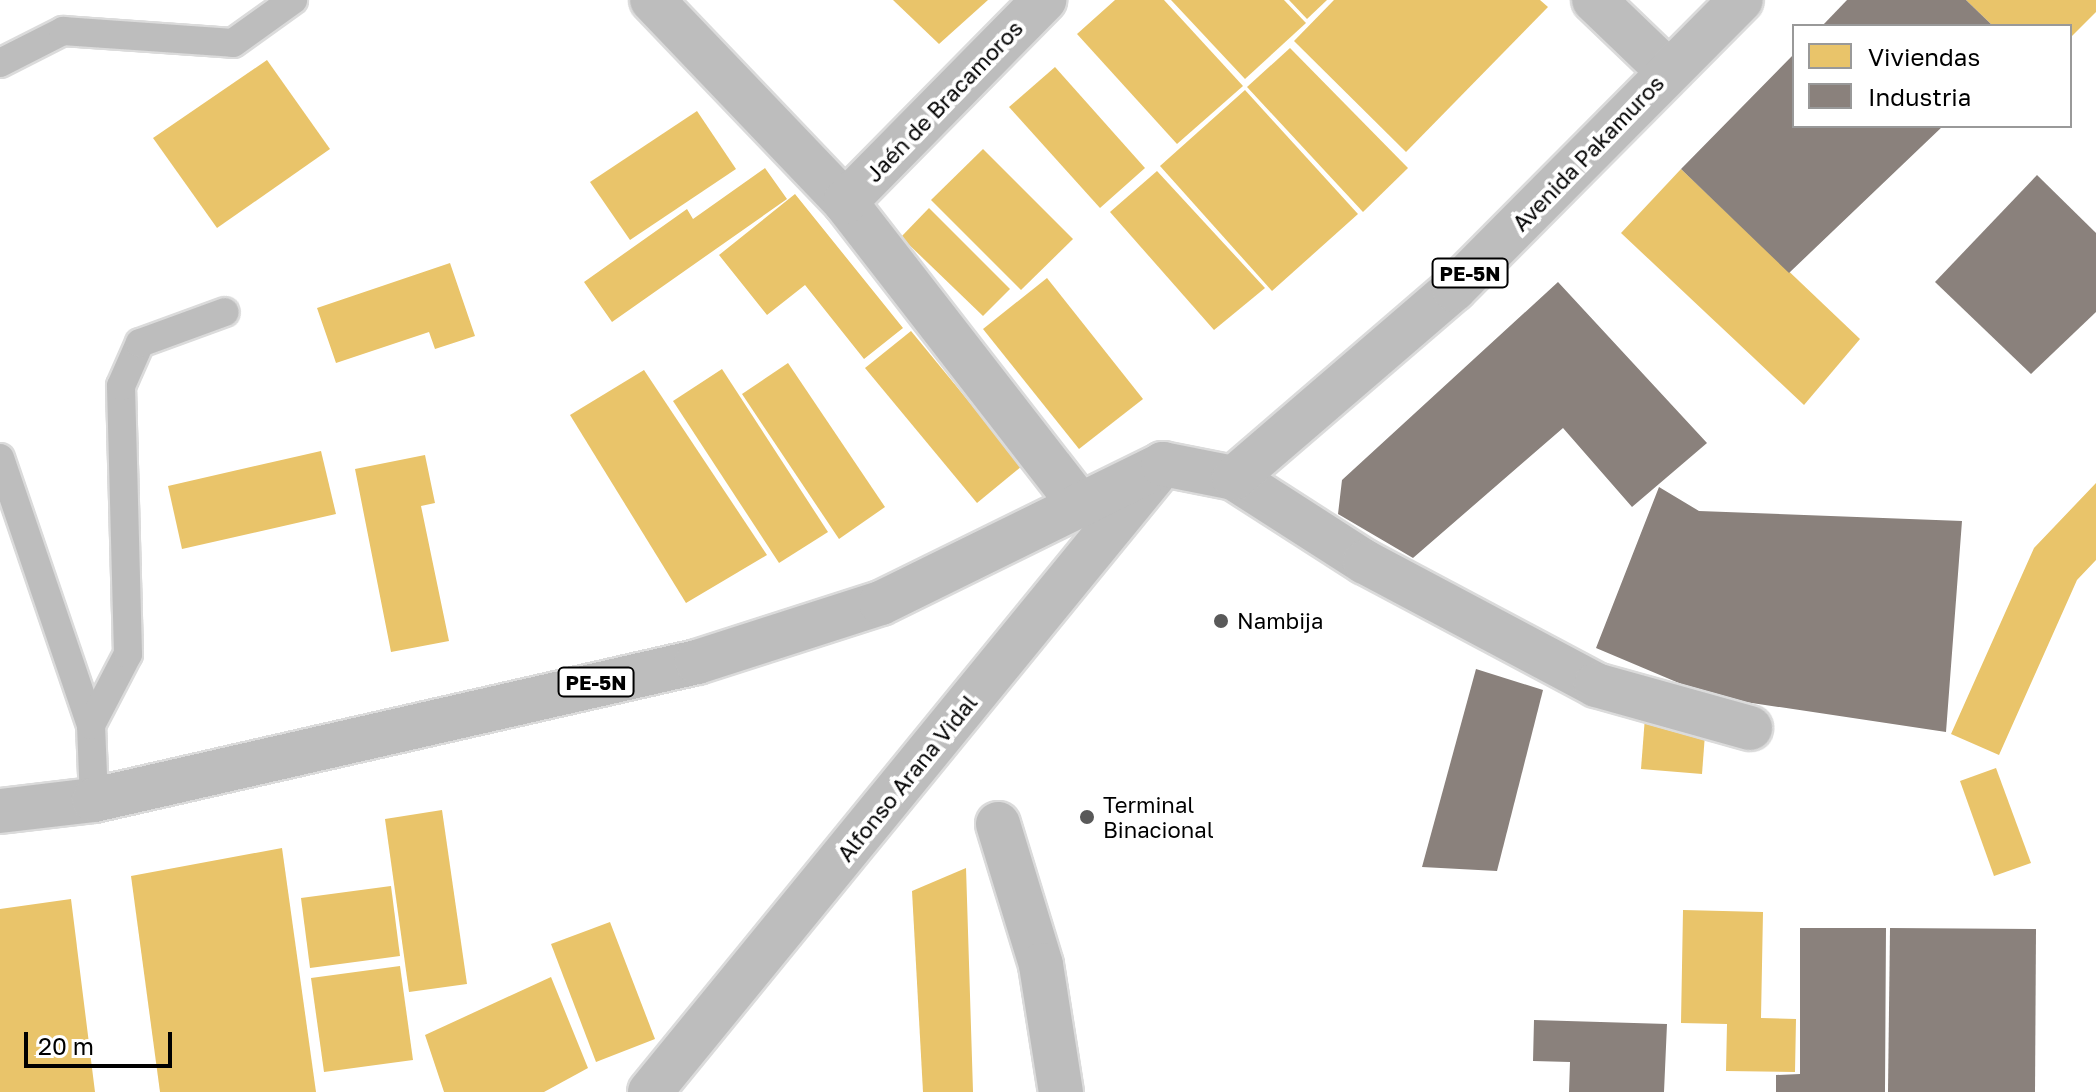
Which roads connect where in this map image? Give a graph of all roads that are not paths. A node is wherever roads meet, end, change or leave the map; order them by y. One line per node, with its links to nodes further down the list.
1 (293, 0): 6 (lane)
2 (652, 0): 8 (main road)
3 (1044, 0): 8 (main road, Jaén de Bracamoros)
4 (1594, 0): 7 (main road)
5 (1741, 0): 7 (main road, Avenida Pakamuros / PE-5N)
6 (0, 63)
7 (1668, 71): 12 (main road, Avenida Pakamuros / PE-5N)
8 (845, 202): 13 (main road)
9 (225, 312): 14 (lane)
10 (0, 458): 14 (lane)
11 (1163, 464): 12 (main road); 13 (main road, PE-5N); 19 (main road, Alfonso Arana Vidal)
12 (1234, 478): 15 (main road)
13 (1080, 505): 16 (main road, PE-5N)
14 (91, 725): 16 (lane)
15 (1750, 728)
16 (94, 800): 17 (main road, PE-5N)
17 (0, 811)
18 (998, 824): 20 (main road)
19 (650, 1092)
20 (1061, 1092)

